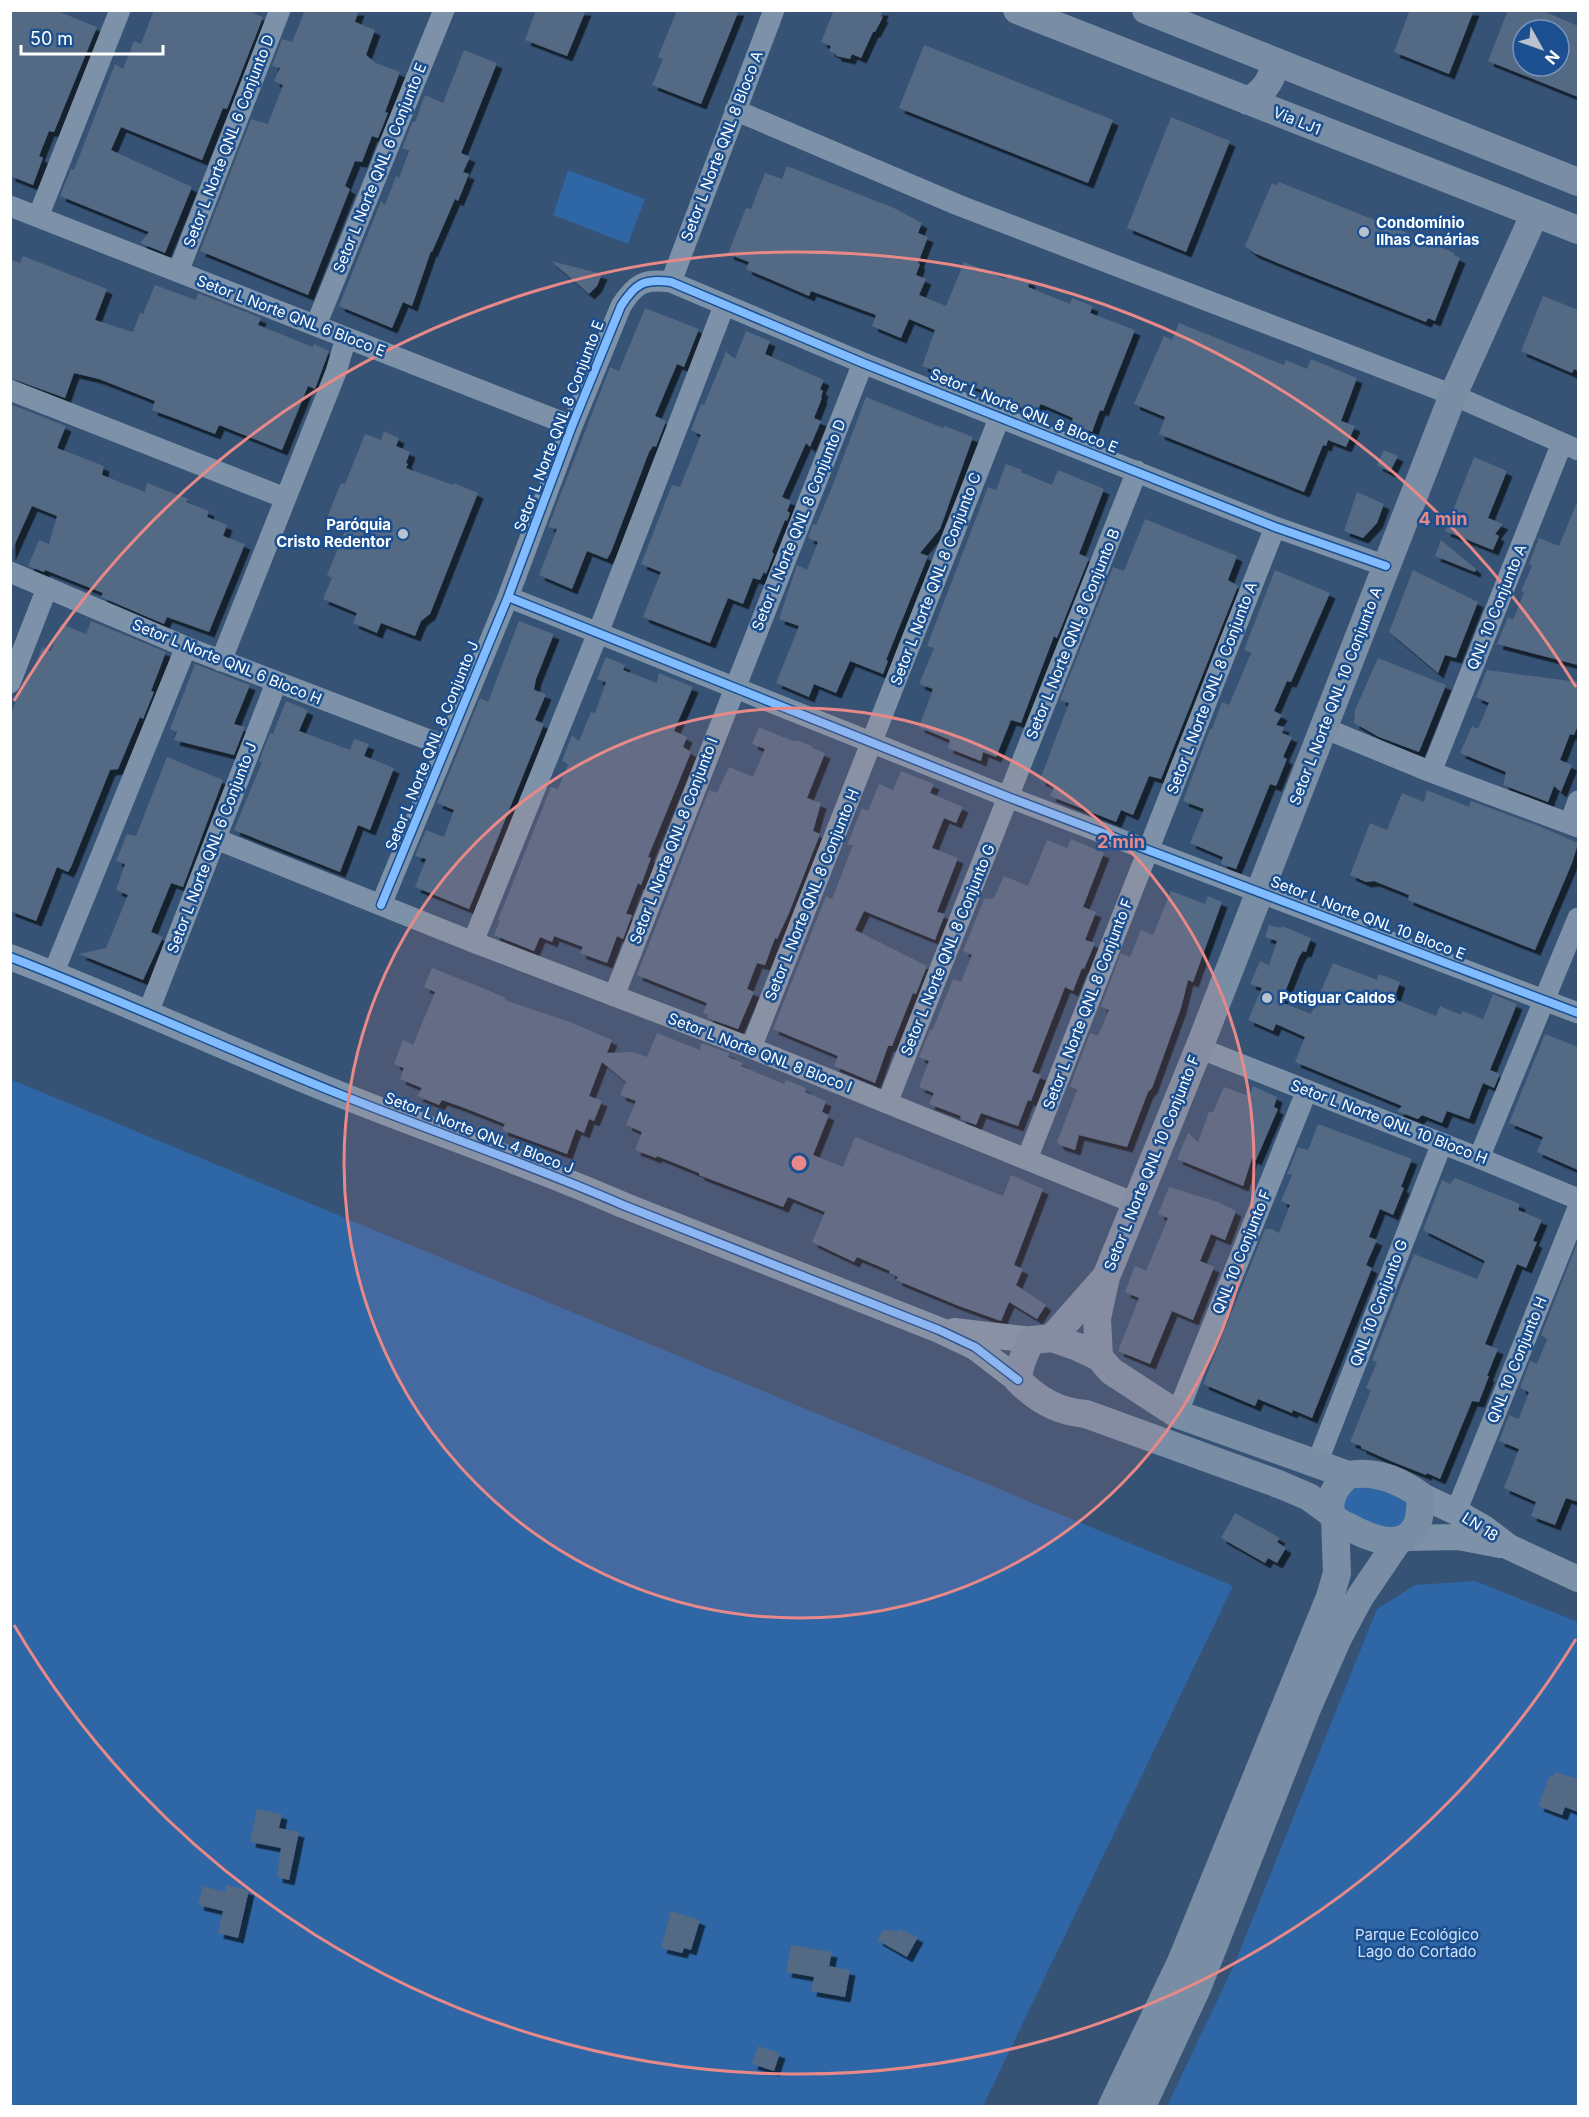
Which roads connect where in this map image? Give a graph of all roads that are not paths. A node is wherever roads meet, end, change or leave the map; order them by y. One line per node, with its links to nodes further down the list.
1 (120, 10): 15 (street)
2 (280, 10): 17 (street, Setor L Norte QNL 6 Conjunto D)
3 (444, 10): 20 (street, Setor L Norte QNL 6 Conjunto E)
4 (774, 10): 10 (street, Setor L Norte QNL 8 Bloco A)
5 (1017, 10): 9 (main road, Via LJ1)
6 (1146, 10): 7 (main road)
7 (1270, 60): 8 (main road); 9 (main road)
8 (1319, 79): 11 (main road); 12 (main road)
9 (1248, 101): 11 (main road, Via LJ1)
10 (735, 110): 18 (street, Setor L Norte QNL 8 Bloco A); 24 (street)
11 (1300, 123): 14 (main road, Via LJ1)
12 (1578, 182)
13 (10, 206): 15 (street, Setor L Norte QNL 6 Bloco E)
14 (1535, 213): 16 (main road, Via LJ1); 24 (main road, Setor L Norte QNL 10 Conjunto A)
15 (38, 217): 17 (street, Setor L Norte QNL 6 Bloco E)
16 (1578, 230)
17 (178, 272): 20 (street, Setor L Norte QNL 6 Bloco E)
18 (662, 281): 19 (street, Setor L Norte QNL 8 Bloco E); 26 (street, Setor L Norte QNL 8 Conjunto E)
19 (724, 306): 22 (street, Setor L Norte QNL 8 Bloco E); 35 (street)
20 (316, 325): 21 (street, Setor L Norte QNL 6 Bloco E)
21 (346, 338): 26 (street, Setor L Norte QNL 6 Bloco E); 29 (street)
22 (863, 363): 25 (street, Setor L Norte QNL 8 Bloco E); 40 (street, Setor L Norte QNL 8 Conjunto D)
23 (10, 390): 29 (street)
24 (1453, 395): 27 (street); 31 (main road, Setor L Norte QNL 10 Conjunto A)
25 (1000, 416): 28 (street, Setor L Norte QNL 8 Bloco E); 42 (street, Setor L Norte QNL 8 Conjunto C)
26 (572, 426): 34 (street, Setor L Norte QNL 8 Conjunto E)
27 (1570, 446): 44 (street, QNL 10 Conjunto A)
28 (1137, 471): 30 (street, Setor L Norte QNL 8 Bloco E); 45 (street, Setor L Norte QNL 8 Conjunto B)
29 (285, 498): 37 (street)
30 (1275, 527): 31 (street, Setor L Norte QNL 8 Bloco E); 49 (street, Setor L Norte QNL 8 Conjunto A)
31 (1386, 566): 41 (main road, Setor L Norte QNL 10 Conjunto A)
32 (10, 572): 33 (street, Setor L Norte QNL 6 Bloco H)
33 (46, 588): 36 (street, Setor L Norte QNL 6 Bloco H); 38 (street)
34 (508, 597): 35 (street, Setor L Norte QNL 10 Bloco E); 43 (street, Setor L Norte QNL 8 Conjunto J)
35 (597, 633): 40 (street, Setor L Norte QNL 10 Bloco E); 53 (street)
36 (186, 647): 37 (street, Setor L Norte QNL 6 Bloco H); 55 (street)
37 (221, 661): 39 (street, Setor L Norte QNL 6 Bloco H)
38 (10, 683)
39 (276, 683): 43 (street, Setor L Norte QNL 6 Bloco H); 48 (street, Setor L Norte QNL 6 Conjunto J)
40 (735, 687): 42 (street, Setor L Norte QNL 10 Bloco E); 56 (street, Setor L Norte QNL 8 Conjunto I)
41 (1324, 728): 44 (street); 50 (main road, Setor L Norte QNL 10 Conjunto A)
42 (873, 742): 45 (street, Setor L Norte QNL 10 Bloco E); 60 (street, Setor L Norte QNL 8 Conjunto H)
43 (445, 746): 51 (street, Setor L Norte QNL 8 Conjunto J)
44 (1431, 772): 47 (street)
45 (1008, 797): 49 (street, Setor L Norte QNL 10 Bloco E); 63 (street, Setor L Norte QNL 8 Conjunto G)
46 (1578, 801): 47 (street)
47 (1574, 825)
48 (216, 838): 51 (street, Setor L Norte QNL 8 Bloco I); 58 (street, Setor L Norte QNL 6 Conjunto J)
49 (1148, 850): 50 (street, Setor L Norte QNL 10 Bloco E); 66 (street, Setor L Norte QNL 8 Conjunto F)
50 (1260, 892): 57 (street, Setor L Norte QNL 10 Bloco E); 61 (main road, Setor L Norte QNL 10 Conjunto A)
51 (381, 905): 53 (street, Setor L Norte QNL 8 Bloco I)
52 (1578, 918): 57 (street)
53 (473, 942): 56 (street, Setor L Norte QNL 8 Bloco I)
54 (10, 957): 55 (street, Setor L Norte QNL 4 Bloco J)
55 (53, 974): 58 (street, Setor L Norte QNL 4 Bloco J)
56 (614, 996): 60 (street, Setor L Norte QNL 8 Bloco I)
57 (1544, 1000): 59 (street, Setor L Norte QNL 10 Bloco E); 65 (street)
58 (148, 1013): 71 (street, Setor L Norte QNL 4 Bloco J)
59 (1578, 1013)
60 (751, 1047): 63 (street, Setor L Norte QNL 8 Bloco I)
61 (1199, 1048): 62 (street, Setor L Norte QNL 10 Bloco H); 68 (main road, Setor L Norte QNL 10 Conjunto F)
62 (1307, 1090): 64 (street, Setor L Norte QNL 10 Bloco H); 75 (street, QNL 10 Conjunto F)
63 (887, 1103): 66 (street, Setor L Norte QNL 8 Bloco I)
64 (1442, 1143): 65 (street, Setor L Norte QNL 10 Bloco H); 77 (street, QNL 10 Conjunto G)
65 (1479, 1158): 67 (street, Setor L Norte QNL 10 Bloco H)
66 (1027, 1159): 68 (street, Setor L Norte QNL 8 Bloco I)
67 (1578, 1199)
68 (1137, 1204): 70 (main road, Setor L Norte QNL 10 Conjunto F)
69 (1578, 1208): 80 (street, QNL 10 Conjunto H)
70 (1106, 1277): 72 (main road); 73 (main road)
71 (939, 1330): 72 (street); 74 (street)
72 (1042, 1339): 73 (main road); 74 (main road)
73 (1105, 1364): 75 (main road); 76 (main road)
74 (1018, 1380): 76 (main road)
75 (1177, 1413): 77 (main road)
76 (1086, 1414): 81 (main road)
77 (1317, 1463): 78 (main road)
78 (1348, 1475): 79 (main road); 81 (main road)
79 (1420, 1495): 80 (street, LN 18); 82 (main road)
80 (1456, 1512): 83 (street, LN 18)
81 (1333, 1516): 82 (main road); 85 (main road)
82 (1402, 1540): 83 (street, LN 18); 86 (main road)
83 (1509, 1547): 84 (street)
84 (1578, 1579)
85 (1112, 2106)
86 (1142, 2106)

